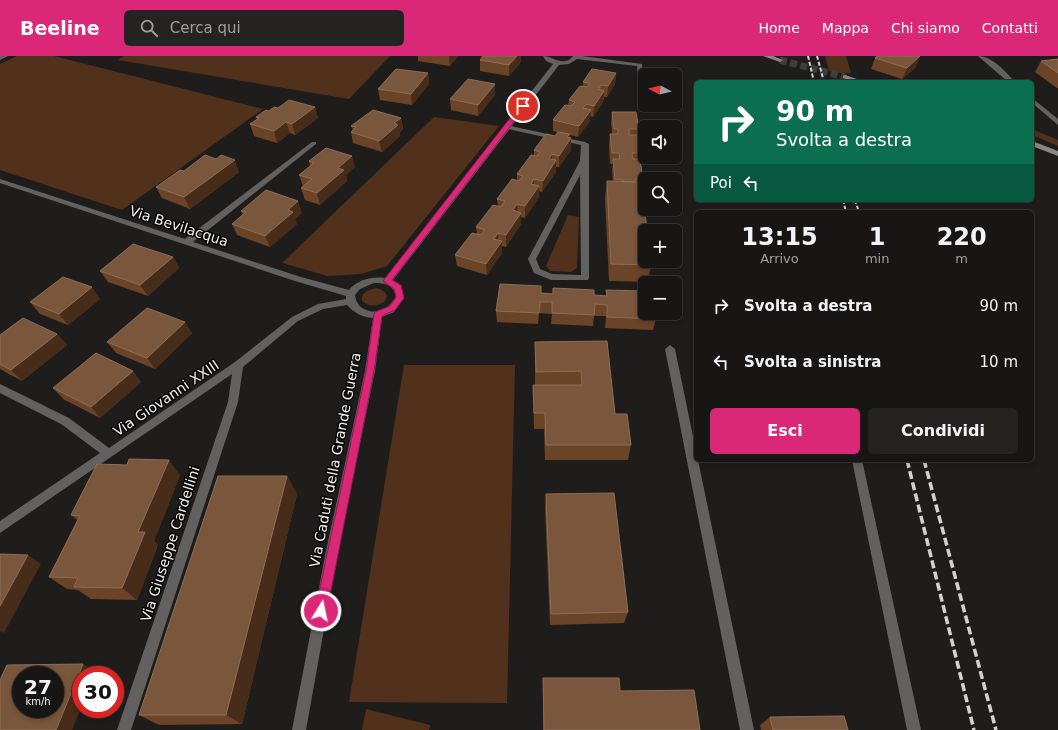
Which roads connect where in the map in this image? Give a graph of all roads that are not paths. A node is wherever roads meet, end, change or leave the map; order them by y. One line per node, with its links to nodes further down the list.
1 (5, 56): 6 (street)
2 (546, 56): 8 (street)
3 (766, 56): 7 (main road)
4 (981, 56): 12 (street)
5 (576, 57): 8 (street); 9 (street)
6 (0, 58)
7 (780, 60)
8 (557, 63): 15 (street)
9 (640, 68)
10 (845, 77): 11 (main road)
11 (855, 80)
12 (1010, 80)
13 (1034, 102): 14 (street)
14 (1058, 123)
15 (506, 127): 19 (street); 22 (street)
16 (314, 143): 21 (street)
17 (1034, 144): 18 (main road)
18 (1058, 154)
19 (584, 161): 19 (street)
20 (0, 181): 21 (street, Via Bevilacqua)
21 (187, 242): 23 (street, Via Bevilacqua)
22 (387, 281): 23 (street); 24 (street)
23 (350, 297): 24 (street); 26 (street, Via Giovanni XXIII)
24 (378, 314): 32 (street, Via Caduti della Grande Guerra)
25 (670, 349): 33 (street)
26 (238, 365): 28 (street, Via Giovanni XXIII); 31 (street, Via Giuseppe Cardellini)
27 (0, 388): 28 (street)
28 (108, 453): 30 (street, Via Giovanni XXIII)
29 (857, 462): 34 (street)
30 (0, 528)
31 (124, 730)
32 (299, 730)
33 (746, 730)
34 (914, 730)

